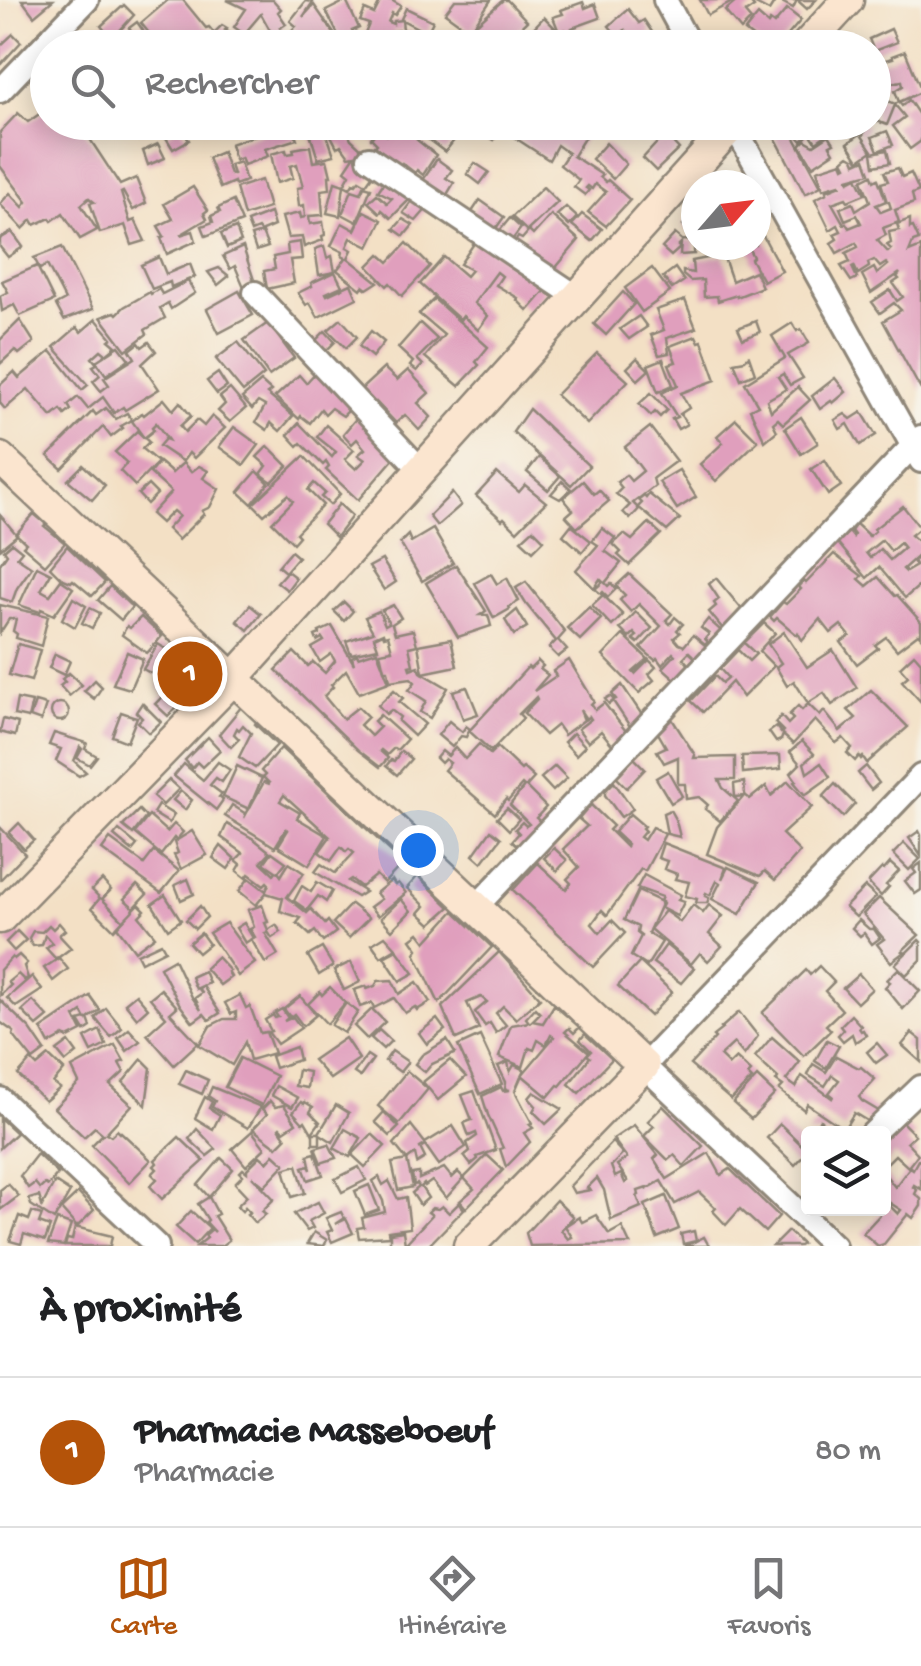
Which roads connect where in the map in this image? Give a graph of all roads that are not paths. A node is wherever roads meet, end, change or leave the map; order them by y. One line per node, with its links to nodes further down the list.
1 (88, 0): 4 (street)
2 (666, 0): 5 (street)
3 (848, 0): 6 (street)
4 (59, 30)
5 (682, 30)
6 (820, 30)
7 (30, 60): 8 (street)
8 (0, 91)
9 (719, 140): 13 (street)
10 (744, 140): 14 (street)
11 (369, 158): 13 (street)
12 (255, 293): 16 (street)
13 (577, 297): 16 (street)
14 (918, 448): 19 (street)
15 (0, 458): 17 (street)
16 (422, 470): 17 (street)
17 (234, 678): 19 (street); 20 (street)
18 (921, 776): 21 (street)
19 (476, 908): 21 (street)
20 (0, 918)
21 (644, 1066): 25 (street); 28 (street)
22 (921, 1087): 24 (street)
23 (0, 1099): 27 (street)
24 (880, 1126)
25 (801, 1201)
26 (812, 1216): 29 (street)
27 (158, 1246)
28 (468, 1246)
29 (834, 1246)

